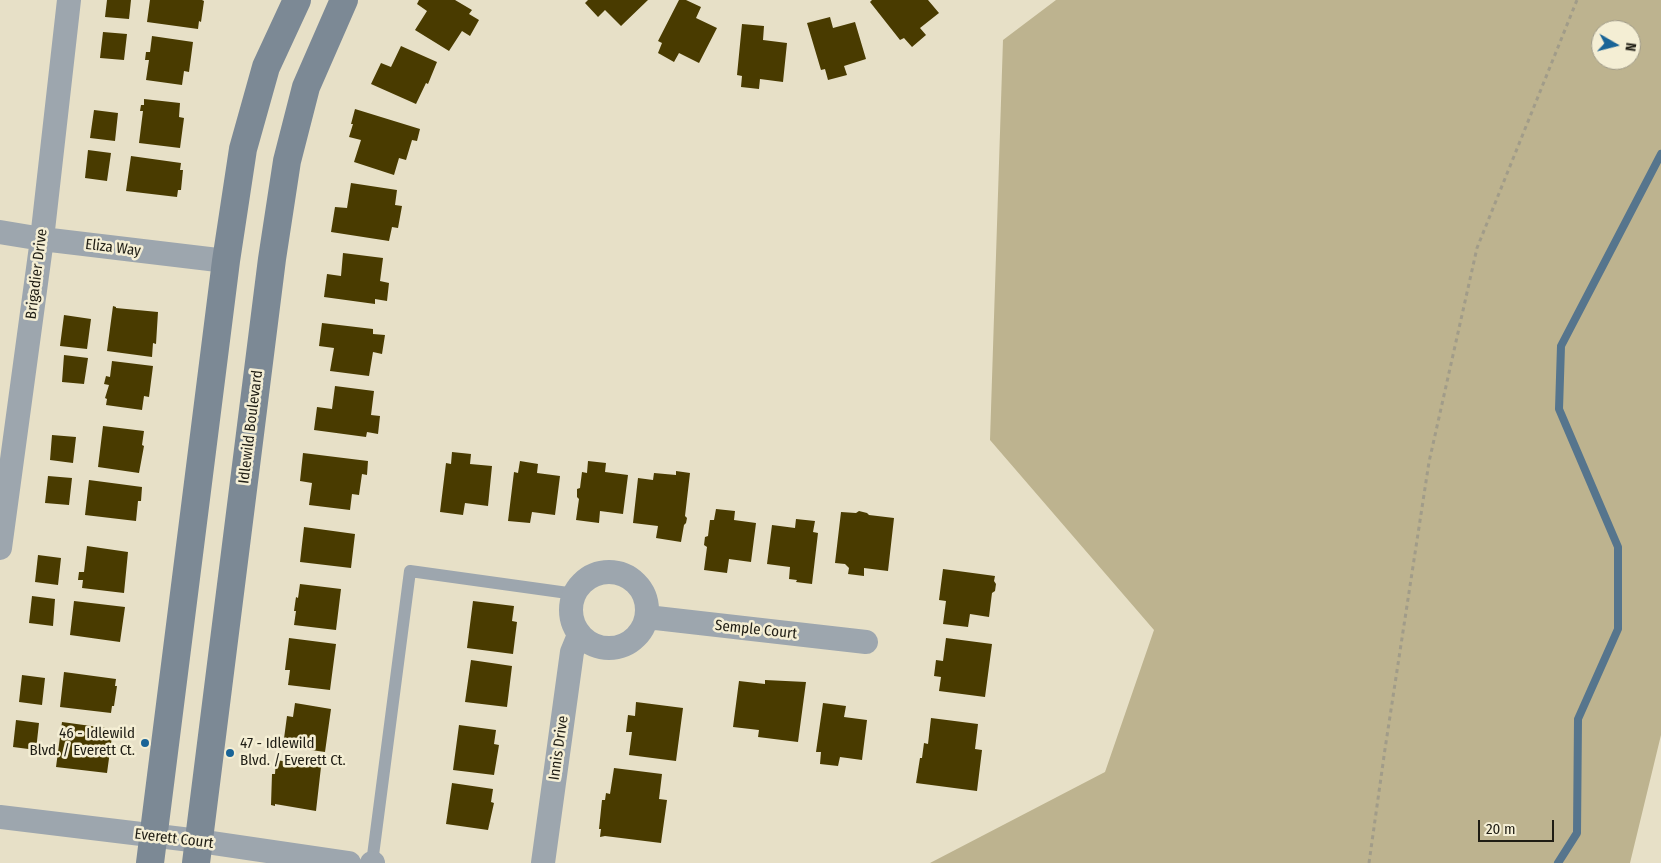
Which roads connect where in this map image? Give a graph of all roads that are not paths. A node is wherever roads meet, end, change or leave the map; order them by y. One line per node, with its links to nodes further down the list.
1 (69, 0): 5 (street, Brigadier Drive)
2 (297, 0): 6 (street)
3 (344, 0): 14 (street, Idlewild Boulevard)
4 (0, 232): 5 (street, Eliza Way)
5 (42, 239): 6 (street, Eliza Way); 7 (street, Brigadier Drive)
6 (226, 261): 13 (street)
7 (0, 548)
8 (575, 594): 9 (street); 10 (street); 16 (lane)
9 (647, 617): 10 (street); 11 (street, Semple Court)
10 (579, 634): 17 (street, Innis Drive)
11 (866, 642)
12 (0, 817): 13 (street, Everett Court)
13 (152, 850): 14 (street, Everett Court)
14 (197, 852): 15 (street, Everett Court)
15 (349, 863)
16 (372, 863)
17 (543, 863)

